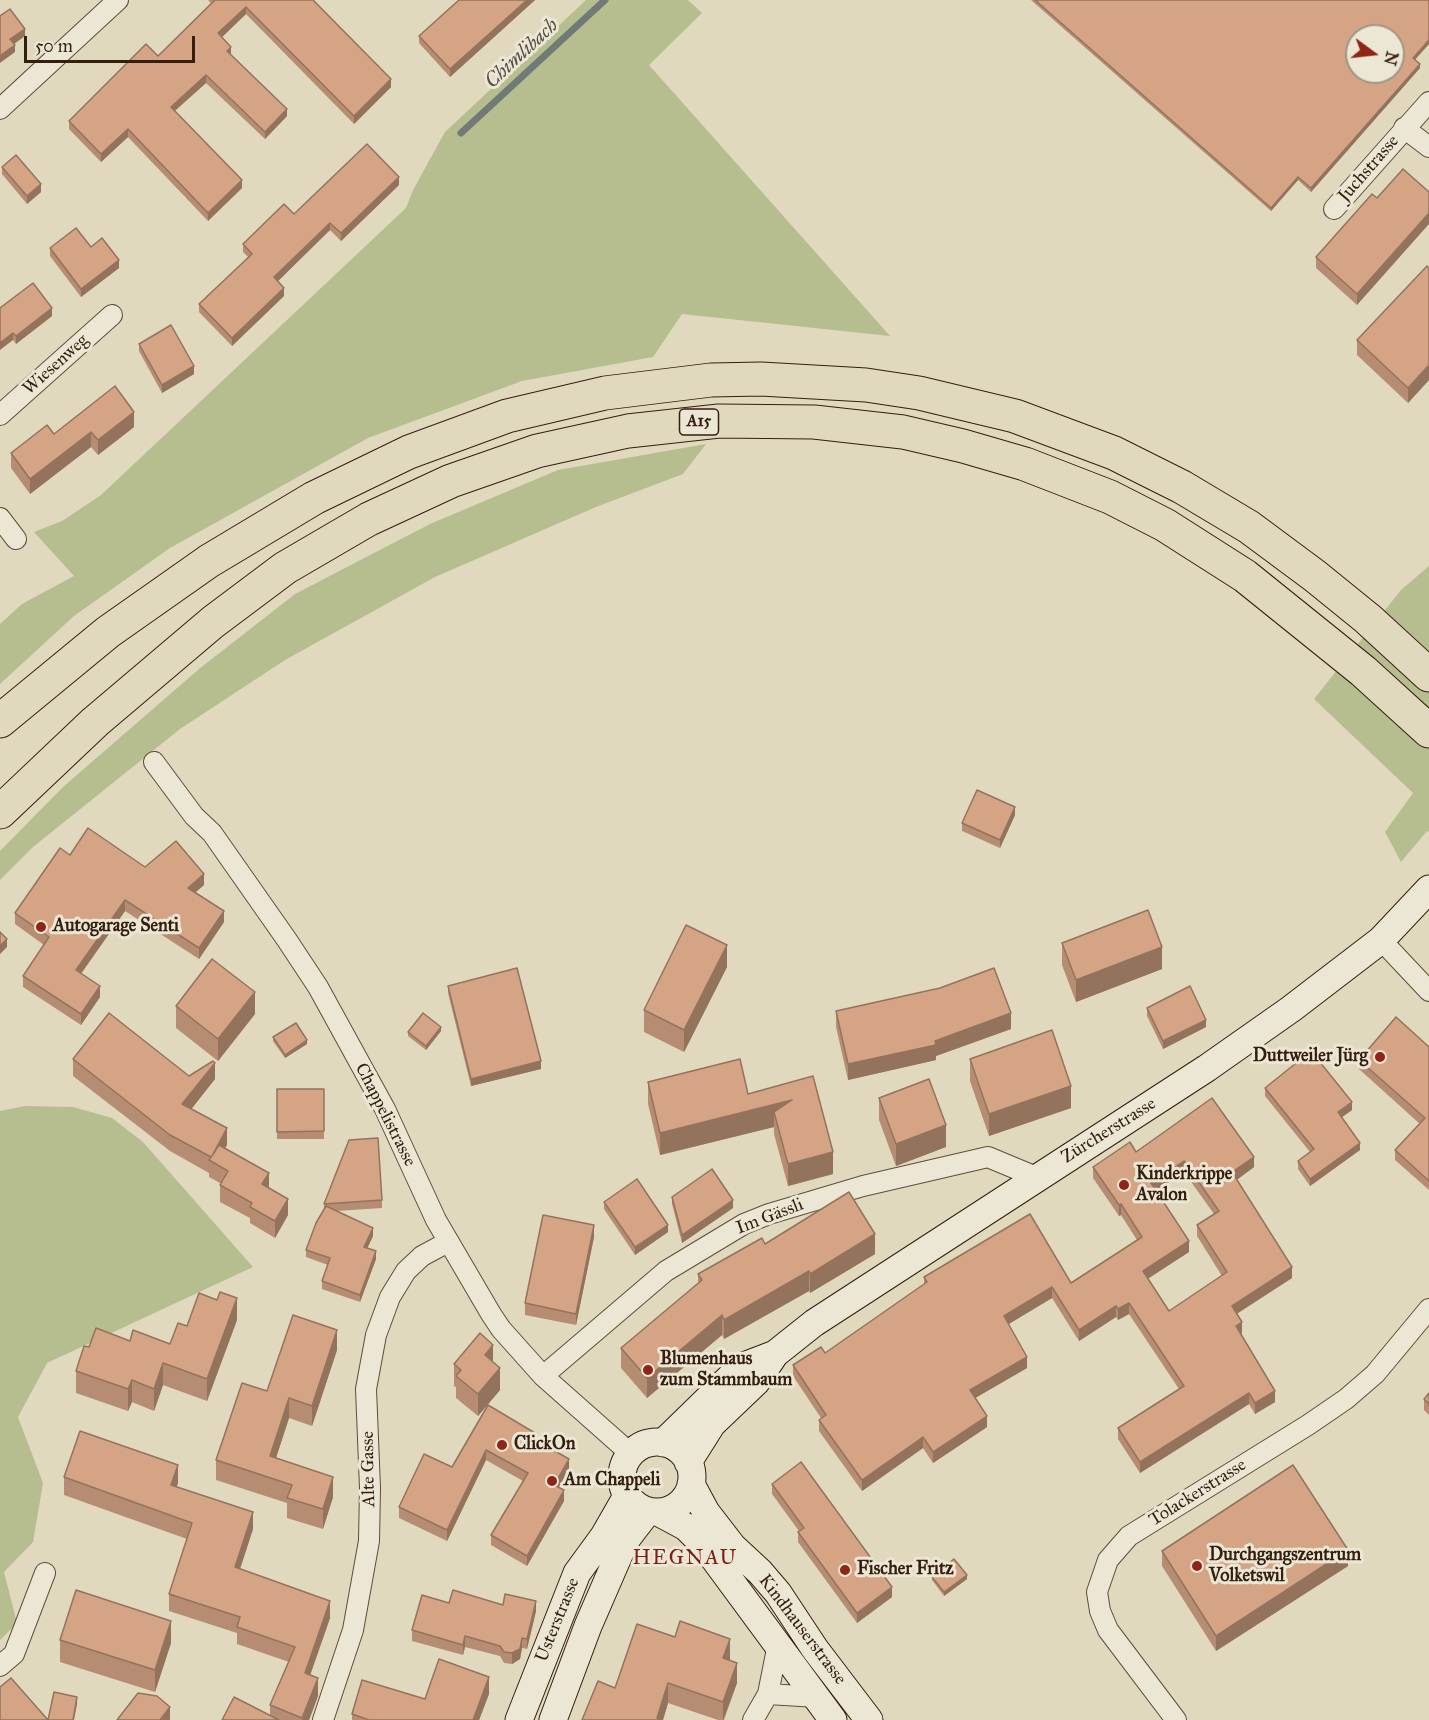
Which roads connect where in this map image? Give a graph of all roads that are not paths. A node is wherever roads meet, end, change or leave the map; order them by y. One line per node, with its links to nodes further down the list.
1 (118, 0): 3 (street)
2 (1429, 102): 4 (street, Juchstrasse)
3 (0, 110)
4 (1404, 128): 5 (street, Juchstrasse); 6 (street, Juchstrasse)
5 (1429, 147)
6 (1334, 209)
7 (112, 315): 8 (street, Wiesenweg)
8 (0, 415)
9 (0, 518): 10 (street)
10 (16, 539)
11 (1429, 675): 12 (highway, A15)
12 (0, 721)
13 (1429, 731): 15 (highway, A15)
14 (154, 762): 20 (street, Chappelistrasse)
15 (0, 812)
16 (1429, 889): 17 (main road, Zürcherstrasse)
17 (1381, 940): 18 (street); 19 (main road, Zürcherstrasse)
18 (1429, 991)
19 (1036, 1177): 22 (main road, Zürcherstrasse); 23 (street, Im Gässli)
20 (448, 1242): 23 (street, Chappelistrasse); 33 (street, Alte Gasse)
21 (1429, 1309): 39 (street, Tolackerstrasse)
22 (775, 1354): 24 (main road, Zürcherstrasse); 26 (main road, Zürcherstrasse)
23 (543, 1376): 25 (street, Chappelistrasse)
24 (663, 1443): 25 (main road); 26 (main road)
25 (631, 1454): 27 (main road)
26 (689, 1473): 27 (main road); 38 (main road, Kindhauserstrasse)
27 (644, 1506): 29 (main road, Kindhauserstrasse); 34 (main road, Usterstrasse); 35 (main road, Usterstrasse)
28 (45, 1573): 30 (street)
29 (778, 1644): 31 (street); 32 (main road, Kindhauserstrasse)
30 (0, 1666)
31 (768, 1694): 32 (street); 36 (street)
32 (817, 1697): 37 (main road, Kindhauserstrasse)
33 (323, 1720)
34 (519, 1720)
35 (553, 1720)
36 (753, 1720)
37 (833, 1720)
38 (869, 1720)
39 (1176, 1720)

